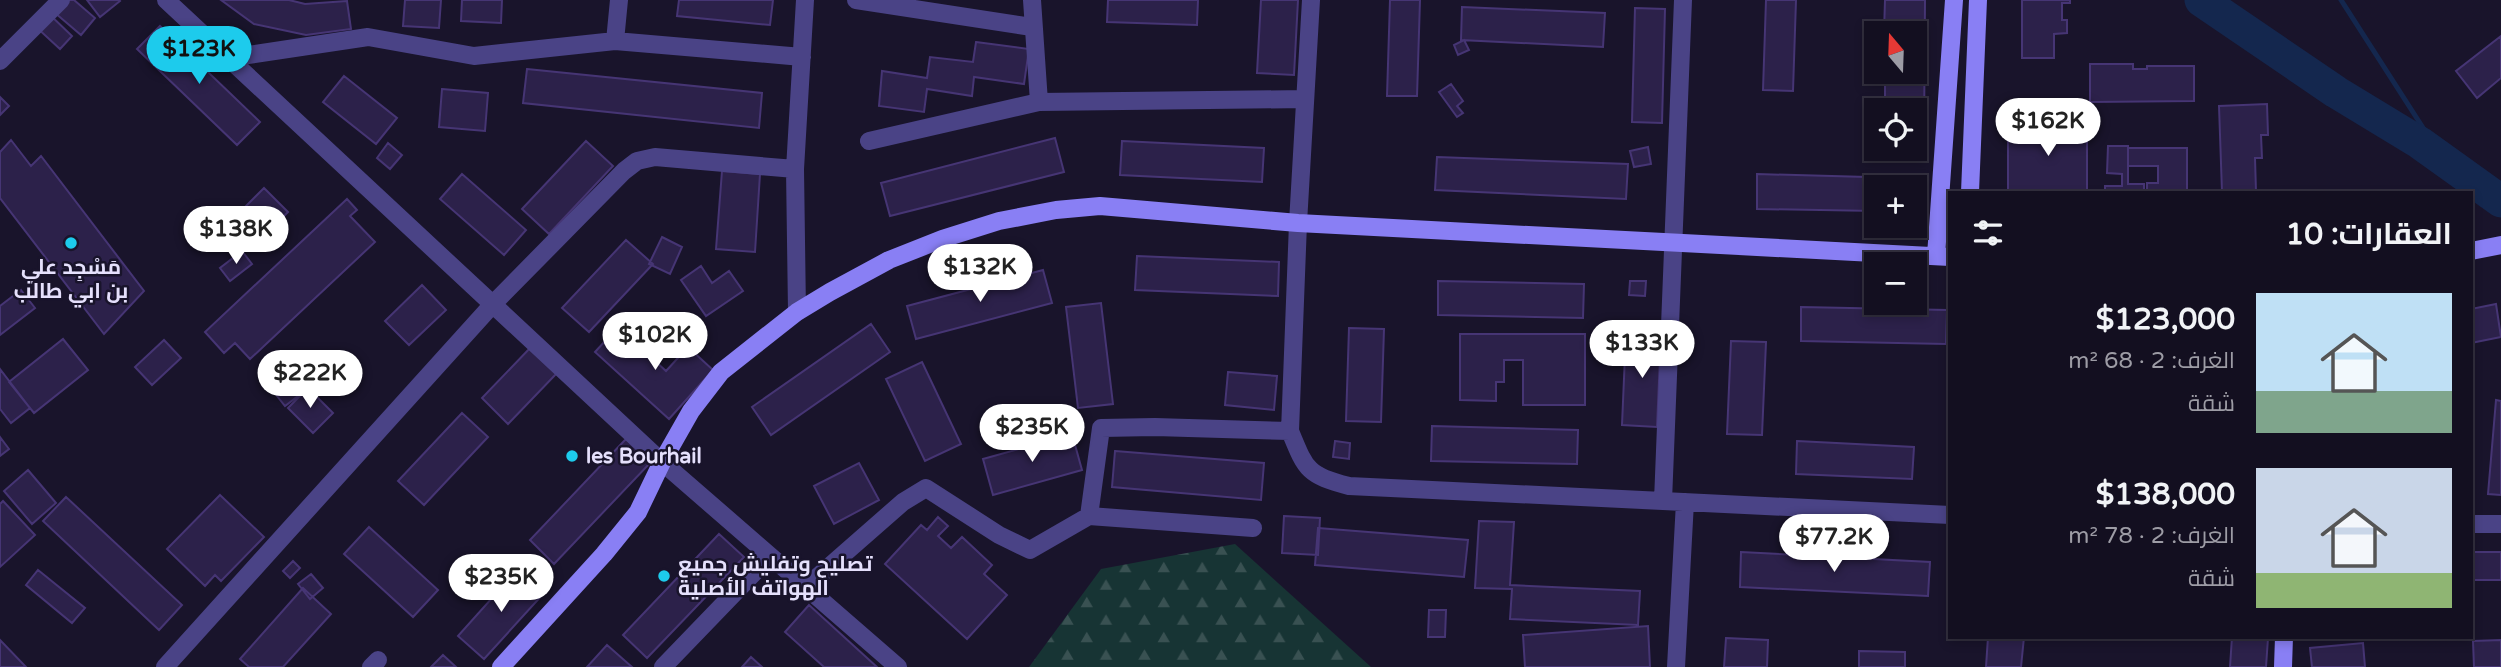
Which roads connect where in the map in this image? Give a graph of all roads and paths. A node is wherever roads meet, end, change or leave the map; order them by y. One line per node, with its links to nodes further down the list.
1 (61, 0): 15 (street)
2 (166, 0): 14 (street)
3 (619, 0): 12 (street)
4 (805, 0): 13 (street)
5 (856, 0): 11 (street)
6 (1032, 0): 11 (street)
7 (1311, 0): 16 (street)
8 (1683, 0): 22 (street)
9 (1954, 0): 25 (main road)
10 (1978, 0): 20 (main road)
11 (1032, 27): 17 (street)
12 (615, 41): 13 (street); 14 (street)
13 (802, 57): 19 (street)
14 (228, 58): 26 (street)
15 (0, 61)
16 (1306, 99): 17 (street); 21 (street)
17 (1039, 102): 18 (street)
18 (869, 141)
19 (794, 169): 26 (street); 27 (street)
20 (1970, 191)
21 (1298, 223): 22 (main road); 27 (main road); 28 (street)
22 (1674, 243): 25 (main road); 30 (street)
23 (2501, 245): 24 (main road)
24 (2473, 250)
25 (1943, 257)
26 (493, 304): 29 (street); 40 (street)
27 (797, 312): 29 (main road)
28 (1290, 431): 30 (street); 33 (street)
29 (662, 462): 37 (street); 41 (main road)
30 (1663, 501): 31 (street)
31 (1685, 502): 32 (street); 44 (street)
32 (1948, 515)
33 (1089, 516): 36 (street); 38 (street)
34 (2473, 524): 35 (street)
35 (2501, 524)
36 (1253, 528)
37 (770, 556): 38 (street); 42 (street)
38 (806, 587): 43 (street)
39 (2284, 639): 45 (main road)
40 (166, 667)
41 (501, 667)
42 (663, 667)
43 (898, 667)
44 (1676, 667)
45 (2283, 667)

